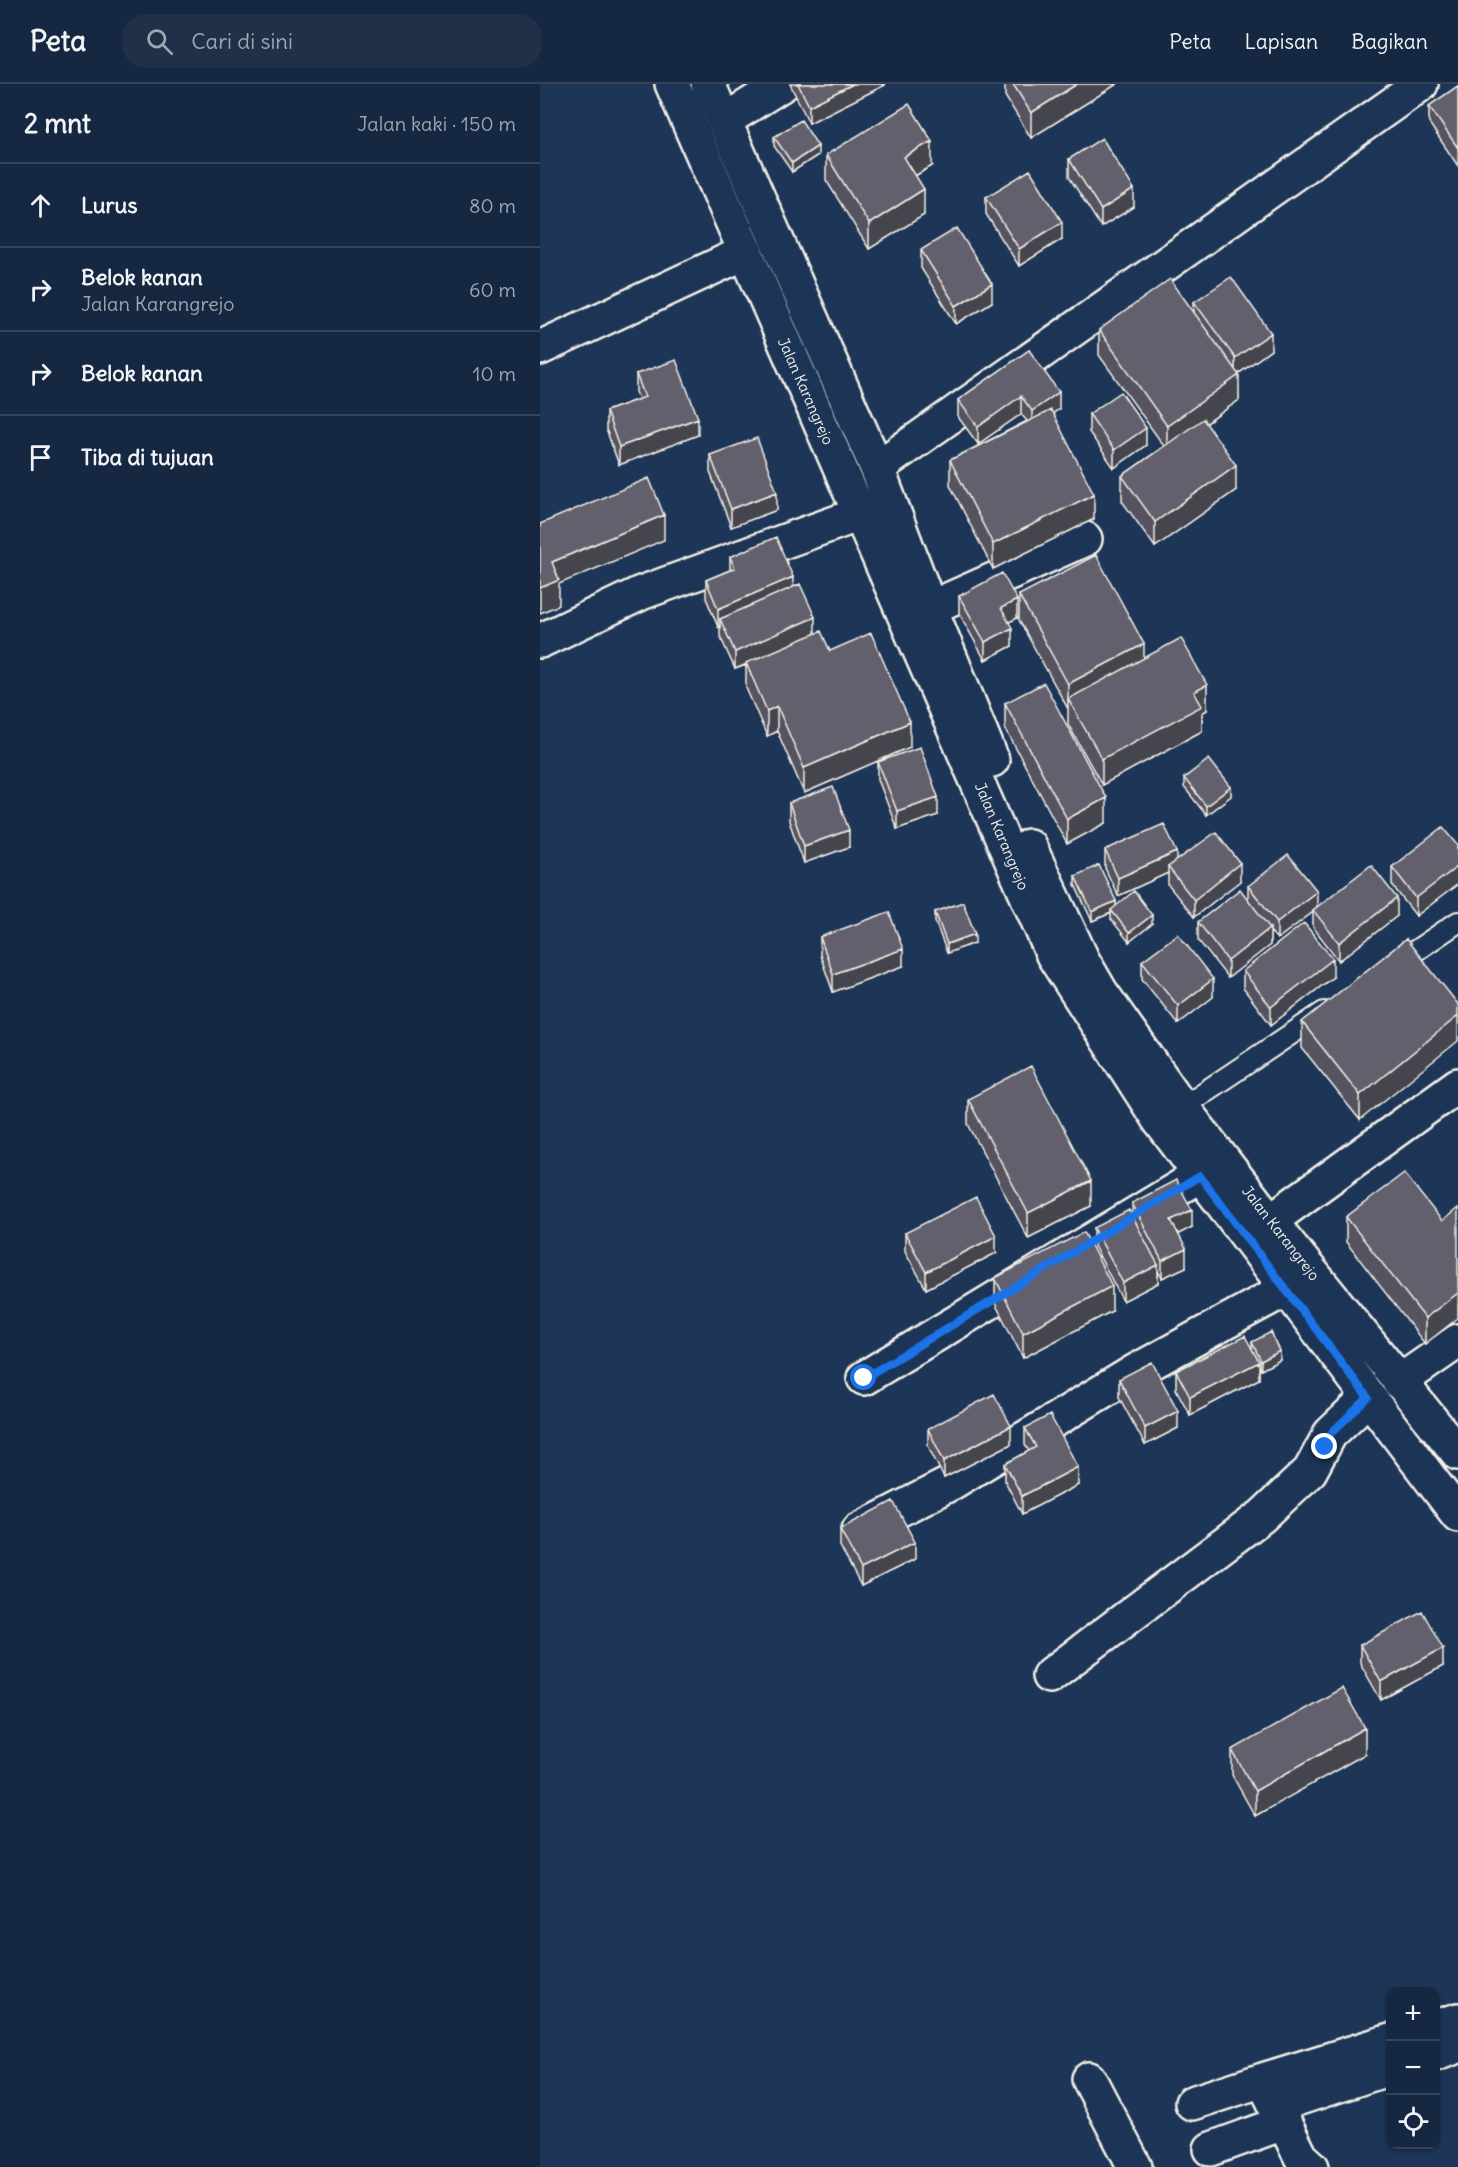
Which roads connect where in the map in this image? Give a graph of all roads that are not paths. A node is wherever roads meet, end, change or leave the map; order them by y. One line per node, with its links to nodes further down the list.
1 (672, 84): 6 (street, Jalan Karangrejo)
2 (708, 84): 5 (street, Jalan Karangrejo)
3 (783, 84): 5 (street)
4 (1421, 84): 8 (street)
5 (724, 121): 8 (street, Jalan Karangrejo)
6 (746, 252): 7 (street); 9 (street, Jalan Karangrejo)
7 (540, 348)
8 (877, 468): 11 (street, Jalan Karangrejo)
9 (860, 514): 12 (street); 18 (street, Jalan Karangrejo)
10 (1085, 539): 11 (street)
11 (930, 608): 17 (street, Jalan Karangrejo)
12 (540, 641)
13 (1458, 922): 14 (lane)
14 (1379, 975)
15 (1340, 1001): 17 (lane)
16 (1458, 1085): 19 (street)
17 (1182, 1107): 19 (street, Jalan Karangrejo)
18 (1200, 1176): 20 (street, Jalan Karangrejo); 22 (street)
19 (1270, 1221): 23 (street, Jalan Karangrejo)
20 (1286, 1289): 24 (street, Jalan Karangrejo); 27 (street)
21 (1458, 1341): 23 (street)
22 (864, 1378)
23 (1399, 1382): 25 (street, Jalan Karangrejo)
24 (1368, 1398): 26 (street, Jalan Karangrejo); 28 (street)
25 (1454, 1441)
26 (1458, 1515)
27 (848, 1535)
28 (1049, 1677)
29 (1458, 2020): 30 (street)
30 (1440, 2026)
31 (1386, 2043): 37 (street)
32 (1458, 2046): 33 (street)
33 (1440, 2053)
34 (1386, 2069): 37 (street)
35 (1089, 2079): 39 (street)
36 (1192, 2103): 37 (street)
37 (1274, 2103): 38 (street); 40 (street)
38 (1211, 2149)
39 (1135, 2167)
40 (1312, 2167)

